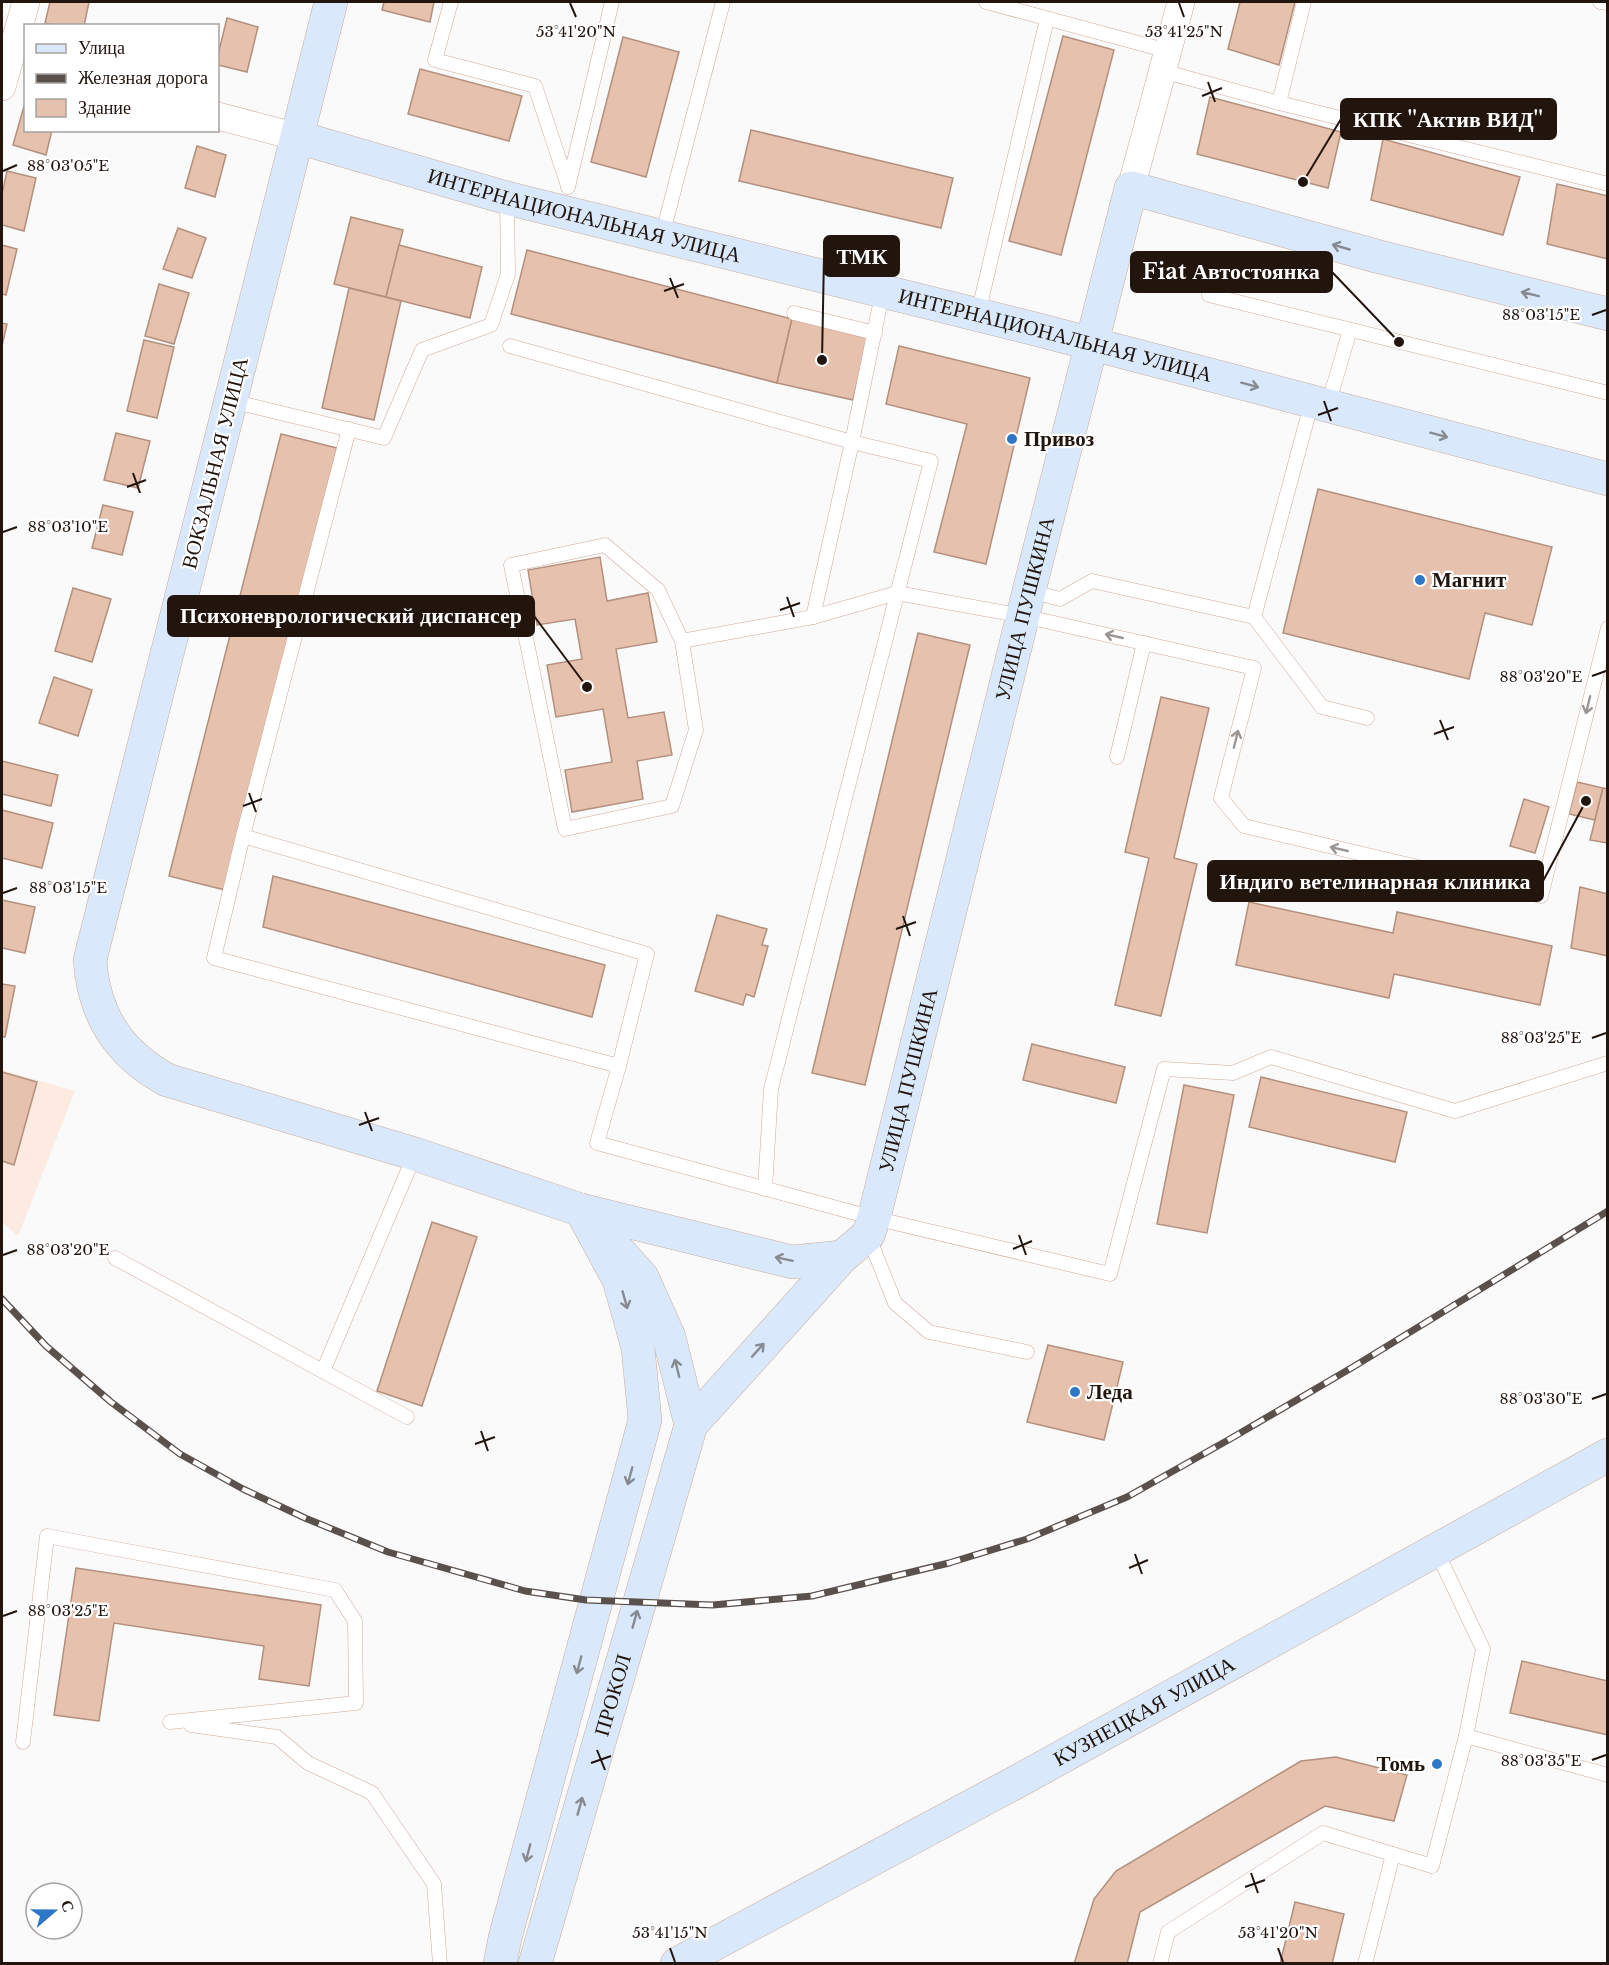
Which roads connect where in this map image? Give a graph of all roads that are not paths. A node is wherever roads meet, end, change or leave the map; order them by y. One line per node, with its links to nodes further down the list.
1 (26, 2): 12 (street)
2 (331, 2): 17 (main road, ВОКЗАЛЬНАЯ УЛИЦА)
3 (451, 2): 21 (lane)
4 (612, 2): 21 (lane)
5 (723, 2): 22 (lane)
6 (986, 2): 11 (lane)
7 (1181, 2): 13 (street, УЛИЦА ПУШКИНА)
8 (1304, 2): 15 (lane)
9 (1600, 2): 10 (lane)
10 (1608, 3)
11 (1047, 19): 13 (lane); 26 (lane)
12 (17, 60): 14 (street)
13 (1165, 61): 15 (lane); 19 (street, УЛИЦА ПУШКИНА)
14 (2, 87)
15 (1279, 103): 18 (lane)
16 (219, 116): 17 (street)
17 (297, 137): 20 (main road, ИНТЕРНАЦИОНАЛЬНАЯ УЛИЦА); 33 (main road, ВОКЗАЛЬНАЯ УЛИЦА)
18 (1608, 184)
19 (1131, 188): 27 (main road, one-way to 19); 30 (main road, УЛИЦА ПУШКИНА)
20 (507, 198): 21 (main road, ИНТЕРНАЦИОНАЛЬНАЯ УЛИЦА); 35 (lane)
21 (567, 200): 22 (main road, ИНТЕРНАЦИОНАЛЬНАЯ УЛИЦА)
22 (662, 236): 23 (main road, ИНТЕРНАЦИОНАЛЬНАЯ УЛИЦА)
23 (883, 290): 26 (main road, ИНТЕРНАЦИОНАЛЬНАЯ УЛИЦА); 29 (lane)
24 (1209, 295): 28 (lane)
25 (794, 313): 29 (lane)
26 (978, 314): 30 (main road, ИНТЕРНАЦИОНАЛЬНАЯ УЛИЦА)
27 (1608, 314)
28 (1350, 330): 32 (lane); 34 (lane)
29 (875, 333): 36 (lane)
30 (1092, 343): 34 (main road, ИНТЕРНАЦИОНАЛЬНАЯ УЛИЦА, one-way to 34); 39 (main road, УЛИЦА ПУШКИНА)
31 (510, 346): 36 (lane)
32 (1608, 393)
33 (230, 401): 35 (lane); 50 (main road, ВОКЗАЛЬНАЯ УЛИЦА)
34 (1320, 403): 37 (main road, ИНТЕРНАЦИОНАЛЬНАЯ УЛИЦА, one-way to 37); 41 (lane)
35 (349, 429): 47 (lane)
36 (852, 442): 38 (lane); 40 (lane)
37 (1608, 479)
38 (897, 592): 39 (lane); 40 (lane); 51 (lane)
39 (1026, 604): 41 (lane); 44 (lane, one-way to 39); 53 (main road, УЛИЦА ПУШКИНА)
40 (813, 617): 43 (lane)
41 (1254, 617): 45 (lane)
42 (1608, 628): 44 (lane, one-way to 44)
43 (682, 641): 43 (lane)
44 (1144, 643): 46 (lane)
45 (1367, 718)
46 (1117, 757)
47 (243, 836): 49 (lane); 49 (lane)
48 (1608, 1063): 53 (lane)
49 (619, 1066): 51 (lane)
50 (415, 1154): 52 (main road); 57 (lane)
51 (765, 1188): 53 (lane)
52 (581, 1210): 54 (main road, one-way to 52); 59 (main road, one-way to 52); 68 (main road, one-way to 68)
53 (871, 1227): 54 (main road); 56 (lane)
54 (842, 1257): 59 (main road, one-way to 54)
55 (115, 1258): 57 (lane)
56 (1028, 1352)
57 (323, 1371): 58 (lane)
58 (407, 1417)
59 (691, 1425): 66 (main road, ПРОКОЛ, one-way to 59)
60 (1608, 1455): 61 (main road, КУЗНЕЦКАЯ УЛИЦА)
61 (1436, 1550): 62 (lane); 69 (main road, КУЗНЕЦКАЯ УЛИЦА)
62 (1466, 1736): 64 (lane); 65 (lane)
63 (23, 1742): 67 (lane)
64 (1608, 1775)
65 (1393, 1854): 70 (lane); 71 (lane)
66 (538, 1961)
67 (440, 1964)
68 (500, 1964)
69 (677, 1964)
70 (1160, 1964)
71 (1365, 1964)

